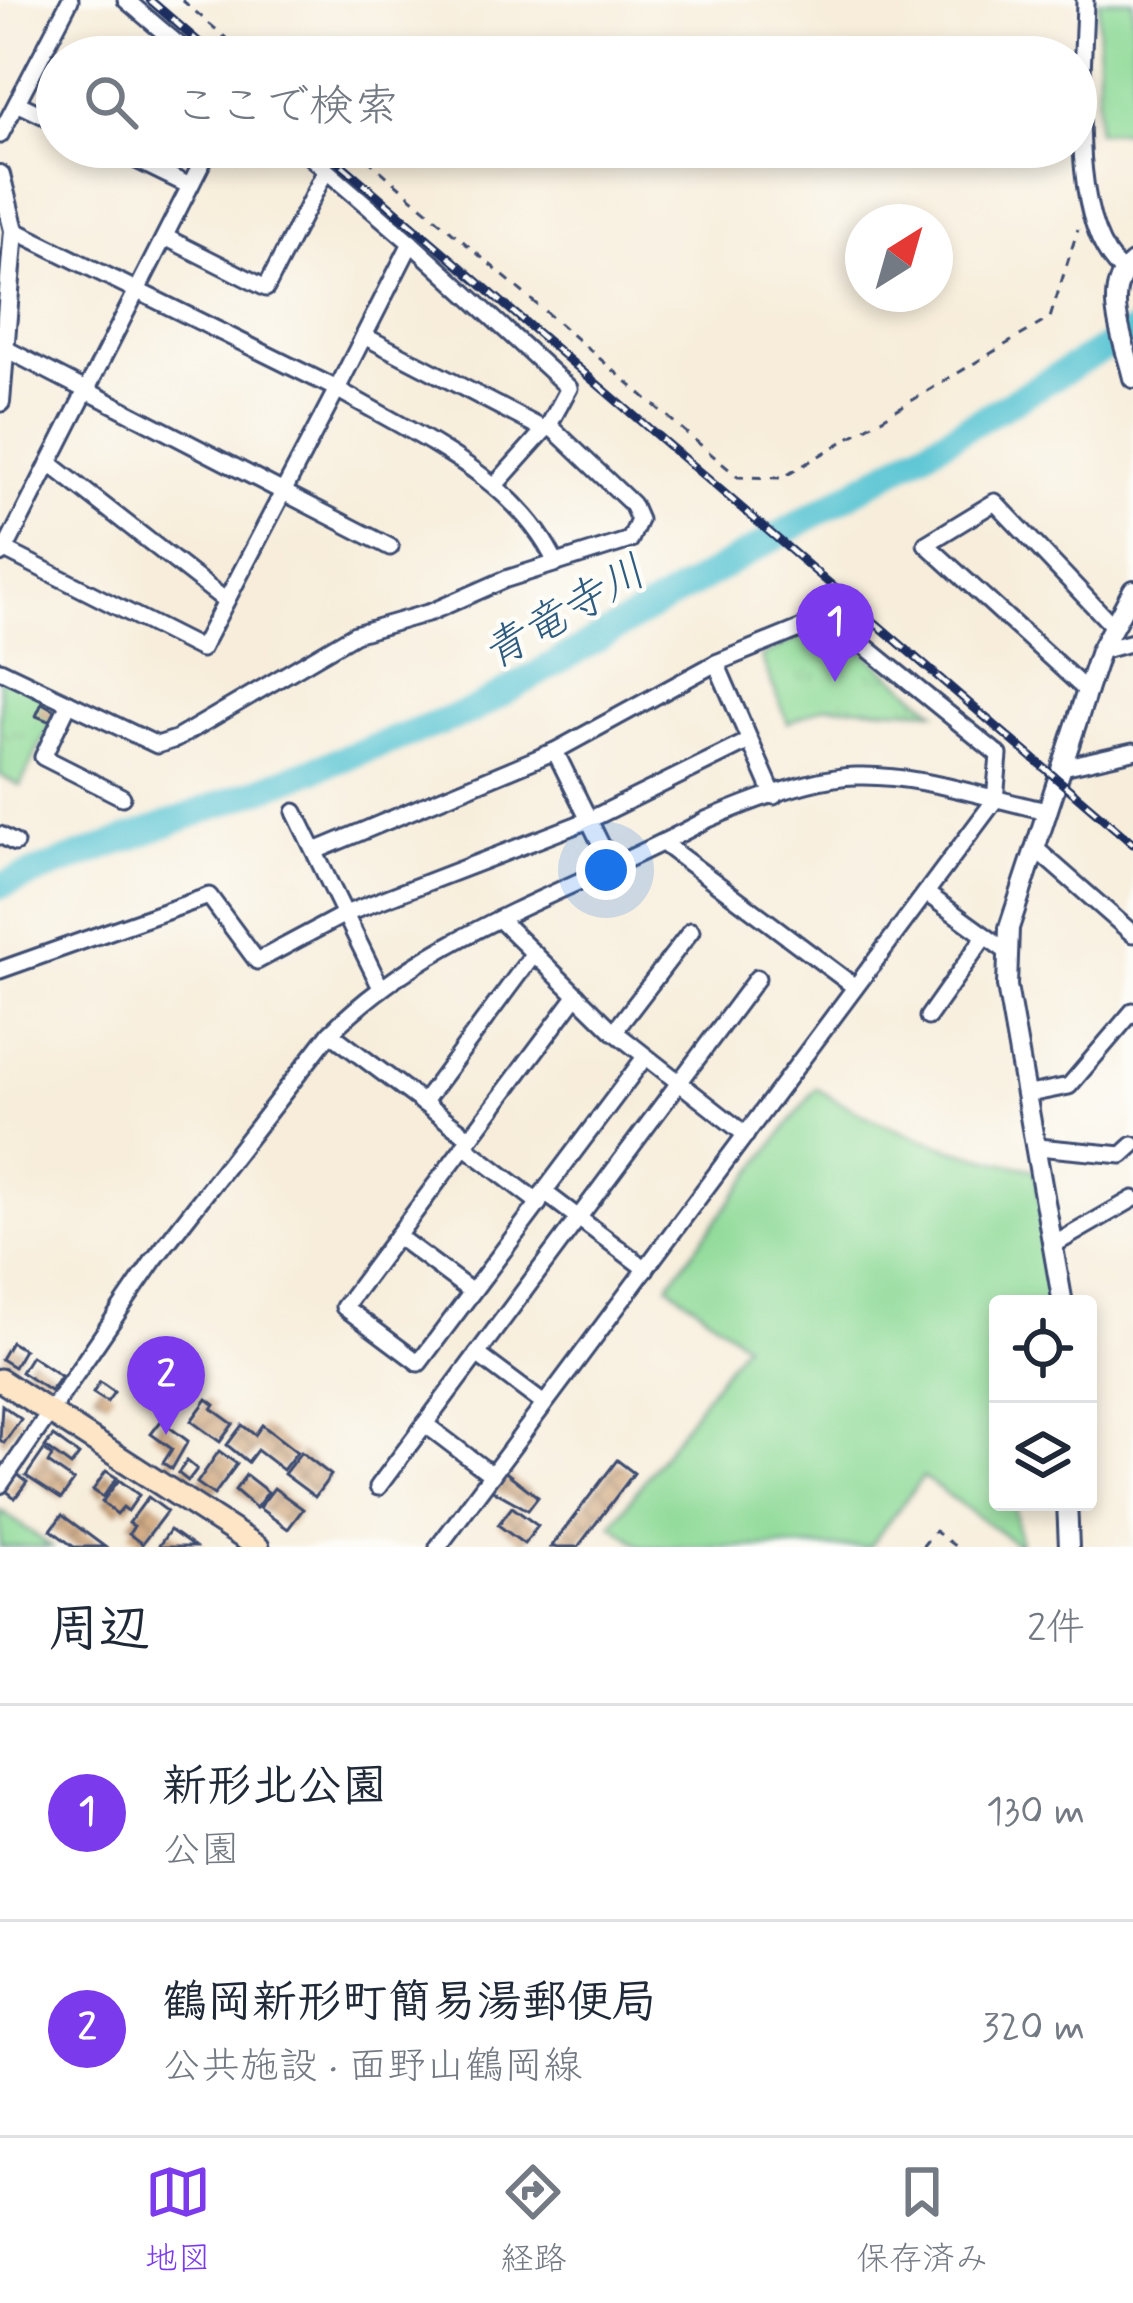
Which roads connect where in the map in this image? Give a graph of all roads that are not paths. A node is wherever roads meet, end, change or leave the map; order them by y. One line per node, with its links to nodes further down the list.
1 (70, 0): 4 (street)
2 (126, 0): 5 (street)
3 (1085, 0): 6 (street)
4 (51, 36)
5 (168, 36)
6 (1085, 36)
7 (36, 66): 8 (street)
8 (17, 103): 9 (street); 10 (street)
9 (36, 112)
10 (0, 135)
11 (153, 168): 17 (street)
12 (199, 168): 17 (street)
13 (324, 168): 15 (street)
14 (1086, 168): 21 (street)
15 (326, 170): 19 (street); 20 (street)
16 (0, 175): 18 (street)
17 (190, 186): 19 (street)
18 (14, 230): 22 (street); 24 (street)
19 (164, 237): 22 (street)
20 (411, 242): 23 (street); 29 (street)
21 (1128, 267): 25 (street)
22 (137, 291): 26 (street); 27 (street)
23 (364, 336): 26 (street); 29 (street)
24 (4, 348): 27 (street); 28 (street)
25 (1132, 372)
26 (337, 389): 31 (street); 32 (street)
27 (86, 390): 30 (street); 32 (street)
28 (0, 402)
29 (548, 427): 31 (street); 35 (street)
30 (49, 464): 34 (street); 37 (street)
31 (496, 484): 35 (street)
32 (283, 491): 33 (street); 37 (street)
33 (390, 547)
34 (2, 552): 37 (street)
35 (556, 563): 44 (street)
36 (1133, 590): 38 (street)
37 (226, 602)
38 (1112, 624): 40 (street); 43 (street)
39 (1133, 642): 40 (street)
40 (1100, 651): 43 (street)
41 (716, 663): 45 (street); 46 (street); 51 (street)
42 (0, 670): 44 (street)
43 (1088, 692): 48 (street)
44 (69, 703): 49 (street)
45 (749, 741): 50 (street); 54 (street)
46 (555, 751): 54 (street); 57 (street)
47 (1133, 751): 48 (street)
48 (1063, 767): 52 (street)
49 (122, 796)
50 (774, 796): 51 (street); 55 (street)
51 (995, 800): 52 (street); 59 (street)
52 (1047, 811): 56 (street)
53 (295, 812): 57 (street)
54 (589, 820): 58 (street); 60 (street)
55 (664, 844): 58 (street); 70 (street)
56 (1036, 849): 63 (street); 65 (street)
57 (315, 851): 60 (street)
58 (612, 867): 61 (street)
59 (926, 893): 64 (street); 70 (street)
60 (345, 914): 67 (street); 69 (street)
61 (499, 919): 66 (street); 69 (street)
62 (691, 931): 74 (street)
63 (1133, 934)
64 (985, 936): 65 (street); 73 (street)
65 (1006, 951): 78 (street)
66 (534, 953): 71 (street); 79 (street)
67 (0, 970)
68 (758, 978): 77 (street)
69 (381, 988): 75 (street)
70 (855, 988): 80 (street)
71 (578, 995): 74 (street); 81 (street)
72 (1133, 1012): 78 (street)
73 (928, 1017)
74 (614, 1032): 76 (street)
75 (330, 1033): 79 (street); 95 (street)
76 (644, 1057): 77 (street); 84 (street)
77 (680, 1083): 80 (street); 86 (street)
78 (1029, 1094): 83 (street)
79 (423, 1102): 81 (street)
80 (746, 1135): 89 (street)
81 (467, 1142): 84 (street); 87 (street)
82 (1133, 1145): 83 (street)
83 (1038, 1147): 88 (street)
84 (540, 1197): 86 (street); 90 (street)
85 (1133, 1198): 88 (street)
86 (579, 1218): 89 (street); 92 (street)
87 (398, 1236): 90 (street); 90 (street)
88 (1055, 1244): 91 (street)
89 (646, 1269): 94 (street)
90 (472, 1292)
91 (1062, 1295)
92 (478, 1354): 94 (street); 96 (street)
93 (0, 1380): 95 (main road)
94 (544, 1404): 97 (street)
95 (49, 1413): 98 (street); 101 (main road)
96 (424, 1424): 97 (street); 99 (street)
97 (492, 1475): 102 (street)
98 (0, 1485)
99 (378, 1487)
100 (1067, 1511): 103 (street)
101 (258, 1547)
102 (437, 1547)
103 (1069, 1547)

